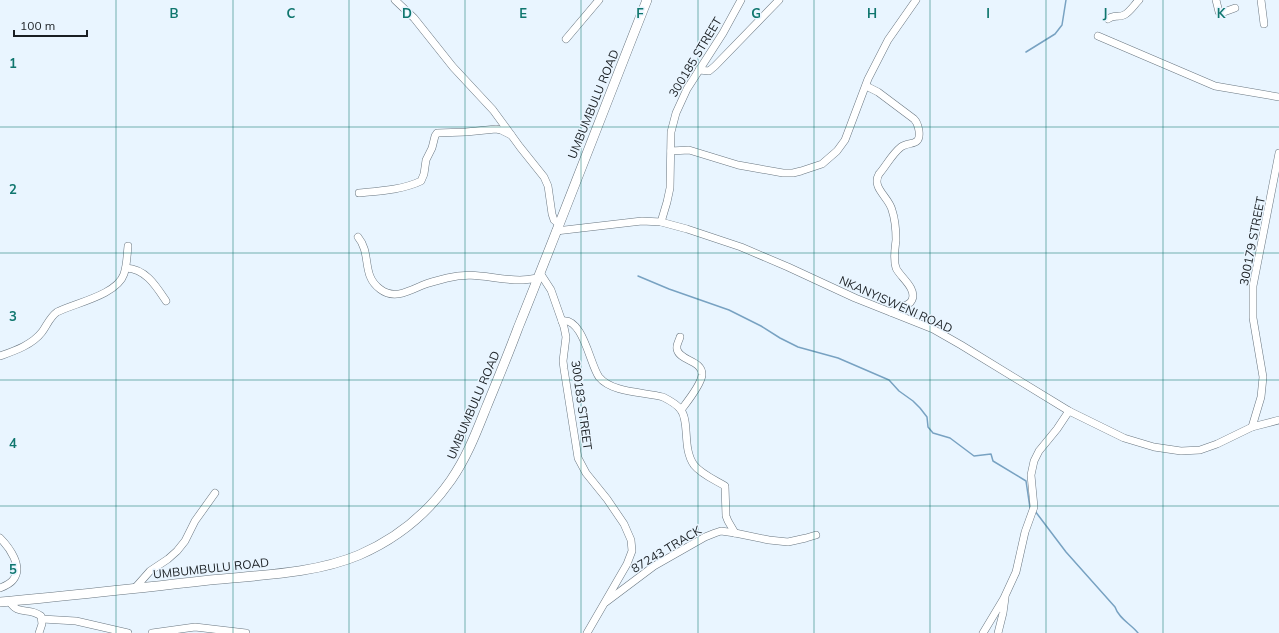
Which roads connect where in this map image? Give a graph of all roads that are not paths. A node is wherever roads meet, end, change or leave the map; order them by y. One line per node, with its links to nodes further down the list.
1 (395, 0): 18 (street)
2 (599, 0): 14 (street)
3 (647, 0): 23 (main road, UMBUMBULU ROAD)
4 (741, 0): 15 (street, 300185 STREET)
5 (779, 0): 15 (street)
6 (916, 0): 16 (street)
7 (1139, 0): 11 (street)
8 (1216, 0): 10 (street)
9 (1261, 0): 12 (street)
10 (1236, 8)
11 (1108, 19)
12 (1264, 24)
13 (1098, 36): 17 (street)
14 (566, 39)
15 (699, 70): 19 (street, 300185 STREET)
16 (866, 86): 19 (street); 29 (street)
17 (1279, 96)
18 (511, 135): 21 (street); 23 (street)
19 (671, 151): 22 (street, 300185 STREET)
20 (1279, 153): 36 (street, 300179 STREET)
21 (359, 193)
22 (660, 222): 23 (street, NKANYISWENI ROAD); 29 (street, NKANYISWENI ROAD)
23 (557, 228): 27 (main road, UMBUMBULU ROAD)
24 (358, 237): 27 (street)
25 (128, 246): 26 (street)
26 (126, 268): 28 (street); 32 (street)
27 (539, 276): 30 (street, 300183 STREET); 42 (main road, UMBUMBULU ROAD)
28 (166, 301)
29 (891, 312): 34 (street, NKANYISWENI ROAD)
30 (562, 321): 33 (street); 45 (street, 300183 STREET)
31 (680, 337): 33 (street)
32 (0, 356)
33 (681, 410): 38 (street)
34 (1069, 412): 36 (street, NKANYISWENI ROAD); 43 (street)
35 (1279, 420): 36 (street, NKANYISWENI ROAD)
36 (1252, 427)
37 (216, 492): 42 (street)
38 (735, 532): 39 (street, 87243 TRACK); 45 (street, 87243 TRACK)
39 (816, 535)
40 (0, 538): 41 (street)
41 (0, 588)
42 (135, 588): 44 (main road, UMBUMBULU ROAD)
43 (1006, 595): 53 (street); 54 (street)
44 (5, 602): 46 (street)
45 (604, 604): 52 (street, 300183 STREET)
46 (42, 619): 47 (street); 48 (street)
47 (105, 630): 49 (street)
48 (39, 633)
49 (128, 633)
50 (152, 633): 51 (street)
51 (246, 633)
52 (586, 633)
53 (983, 633)
54 (998, 633)

